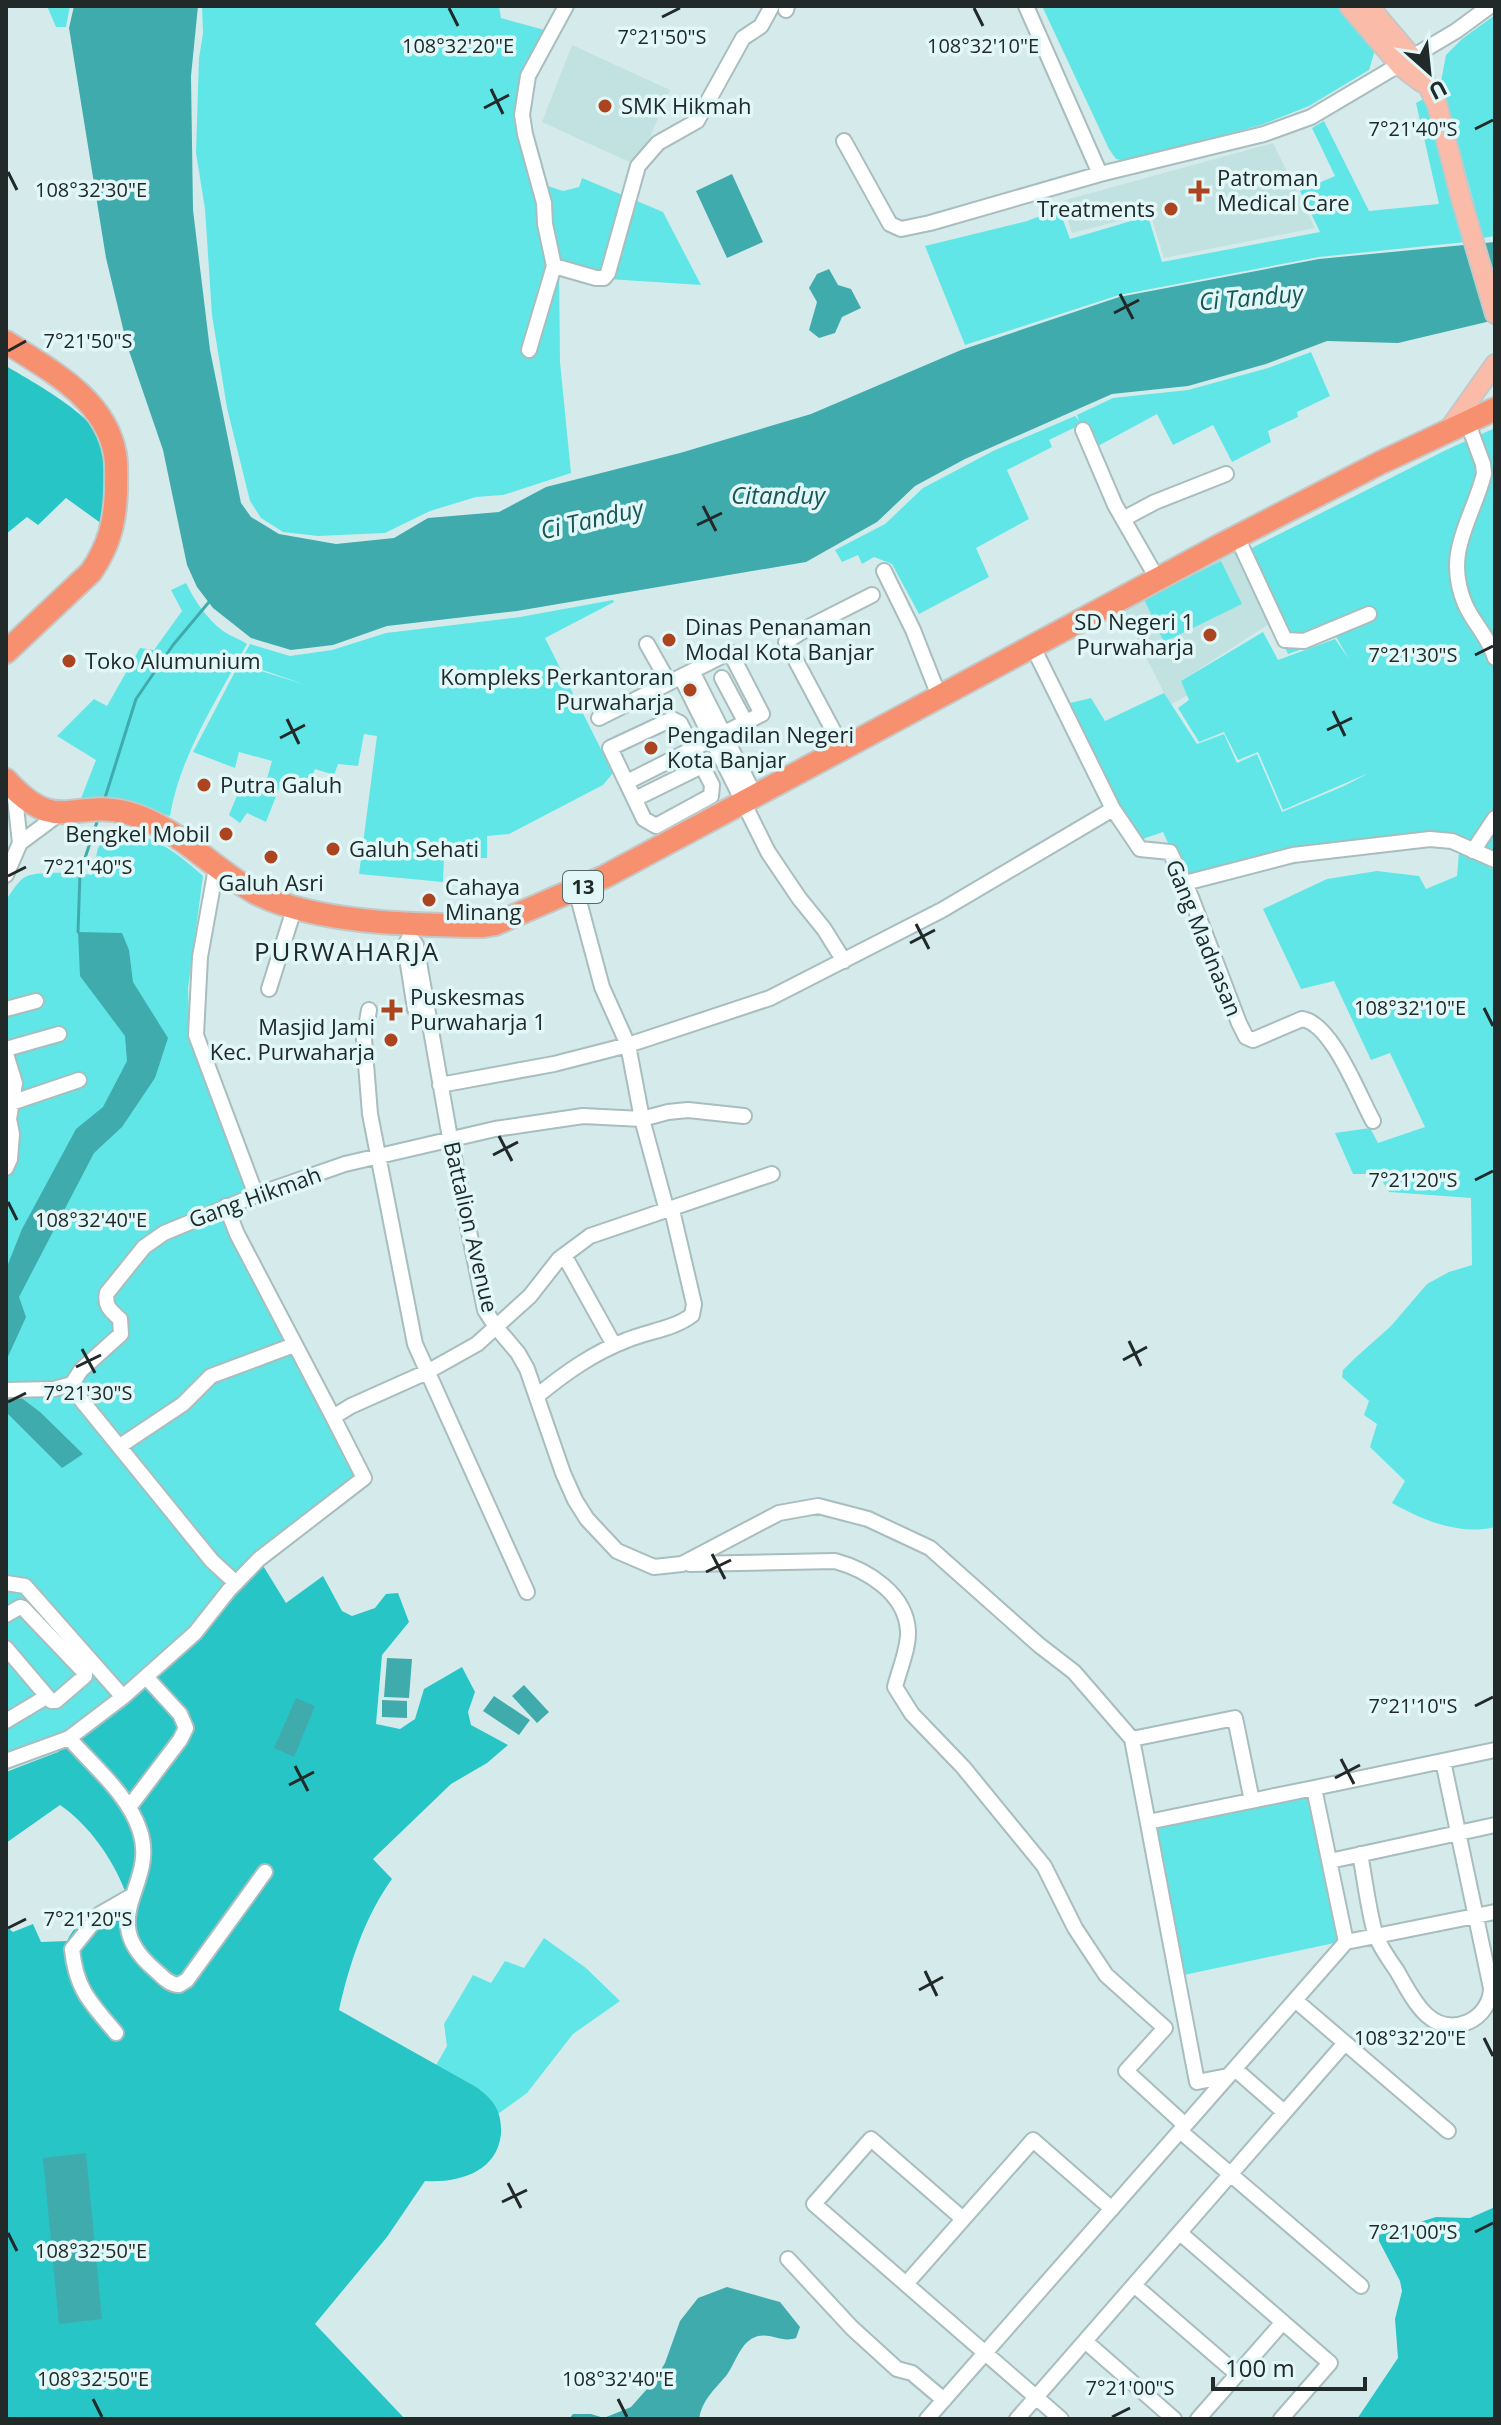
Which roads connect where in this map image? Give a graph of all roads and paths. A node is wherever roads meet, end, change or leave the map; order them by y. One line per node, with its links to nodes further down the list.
1 (566, 6): 10 (street)
2 (1026, 6): 9 (street)
3 (1349, 6): 7 (main road)
4 (1369, 6): 7 (main road)
5 (1490, 6): 7 (street)
6 (782, 7): 10 (street)
7 (1406, 62): 9 (street); 11 (main road)
8 (844, 141): 9 (street)
9 (1100, 174)
10 (554, 266): 13 (street)
11 (1495, 314)
12 (6, 342): 27 (highway)
13 (529, 350)
14 (1495, 364): 16 (main road)
15 (1495, 409): 16 (highway, 13)
16 (1458, 425): 20 (highway, 13); 28 (street)
17 (1083, 430): 19 (street)
18 (1226, 474): 19 (street)
19 (1123, 519): 22 (street)
20 (1237, 537): 22 (highway, 13); 24 (street)
21 (884, 571): 31 (street)
22 (1158, 580): 26 (highway, 13)
23 (872, 595): 35 (street)
24 (1369, 614)
25 (647, 644): 29 (street)
26 (1033, 647): 31 (highway, 13); 42 (street, Gang Madnasan)
27 (6, 652)
28 (1495, 658)
29 (681, 677): 32 (street); 33 (street); 34 (street)
30 (722, 678): 33 (street)
31 (939, 696): 35 (highway, 13)
32 (599, 718)
33 (746, 723): 34 (street)
34 (718, 737): 36 (street); 40 (street)
35 (842, 747): 40 (highway, 13)
36 (694, 750): 37 (street); 38 (street); 38 (street)
37 (702, 766): 41 (street); 41 (street)
38 (627, 782): 41 (street)
39 (10, 785): 43 (highway); 45 (street)
40 (749, 797): 51 (highway, 13); 54 (street)
41 (635, 799)
42 (1113, 809): 50 (street, Gang Madnasan); 54 (street)
43 (59, 814): 45 (street); 48 (highway, 13)
44 (1495, 818): 46 (street)
45 (20, 843): 49 (street)
46 (1473, 851): 47 (street); 50 (street)
47 (1495, 860)
48 (216, 868): 52 (highway, 13); 72 (street)
49 (6, 875)
50 (1185, 883): 67 (street, Gang Madnasan)
51 (576, 890): 53 (highway, 13); 60 (street)
52 (295, 906): 53 (highway, 13); 55 (street)
53 (410, 931): 63 (street, Battalion Avenue)
54 (844, 961): 60 (street)
55 (269, 989)
56 (36, 1001): 57 (street)
57 (6, 1009)
58 (369, 1010): 69 (street)
59 (59, 1034): 61 (street)
60 (628, 1045): 63 (street); 66 (street)
61 (6, 1051): 64 (street)
62 (79, 1080): 64 (street)
63 (440, 1085): 68 (street, Battalion Avenue)
64 (8, 1104): 70 (street)
65 (744, 1116): 66 (street, Gang Hikmah)
66 (642, 1119): 68 (street, Gang Hikmah); 74 (street)
67 (1373, 1121)
68 (450, 1138): 69 (street, Gang Hikmah); 76 (street, Battalion Avenue)
69 (377, 1156): 72 (street, Gang Hikmah); 79 (street)
70 (6, 1168)
71 (772, 1174): 74 (street)
72 (256, 1195): 73 (street, Gang Hikmah)
73 (226, 1206): 77 (street); 80 (street, Gang Hikmah)
74 (669, 1210): 75 (street); 78 (street)
75 (564, 1255): 76 (street); 78 (street)
76 (496, 1327): 79 (street); 82 (street, Battalion Avenue)
77 (294, 1345): 83 (street); 84 (street)
78 (614, 1345): 82 (street)
79 (427, 1372): 83 (street); 88 (street)
80 (72, 1384): 81 (street); 84 (street)
81 (6, 1390)
82 (537, 1396): 85 (street, Battalion Avenue)
83 (333, 1417): 87 (street)
84 (120, 1446): 87 (street)
85 (682, 1564): 97 (street); 122 (street, Battalion Avenue)
86 (6, 1583): 94 (street)
87 (236, 1583): 92 (street)
88 (527, 1592)
89 (6, 1615): 93 (street)
90 (6, 1648): 91 (street)
91 (12, 1667): 93 (street)
92 (147, 1678): 94 (street); 103 (street)
93 (46, 1697): 95 (street)
94 (123, 1697): 96 (street)
95 (6, 1721)
96 (69, 1738): 99 (street); 103 (street)
97 (1132, 1739): 102 (street); 104 (street)
98 (1495, 1750): 100 (street)
99 (6, 1761)
100 (1443, 1761): 101 (street); 106 (street)
101 (1314, 1788): 102 (street); 108 (street)
102 (1252, 1801): 104 (street)
103 (130, 1806): 110 (street)
104 (1148, 1822): 119 (street)
105 (1495, 1825): 106 (street)
106 (1458, 1833): 107 (street); 112 (street)
107 (1360, 1854): 108 (street); 113 (street)
108 (1330, 1861): 114 (street)
109 (265, 1872): 110 (street)
110 (133, 1895): 116 (street)
111 (1495, 1912): 112 (street)
112 (1476, 1916): 113 (street); 113 (street)
113 (1376, 1936): 114 (street)
114 (1346, 1942): 115 (street)
115 (1295, 2000): 117 (street); 118 (street)
116 (116, 2033)
117 (1345, 2043): 121 (street); 123 (street)
118 (1232, 2073): 119 (street); 120 (street); 121 (street)
119 (1197, 2082): 120 (street)
120 (1201, 2107): 122 (street)
121 (1284, 2112): 124 (street)
122 (1183, 2128): 124 (street); 125 (street)
123 (1448, 2131)
124 (1231, 2174): 127 (street); 131 (street)
125 (1112, 2209): 126 (street); 134 (street)
126 (963, 2219): 129 (street); 129 (street)
127 (1180, 2233): 130 (street); 132 (street)
128 (788, 2259): 137 (street)
129 (906, 2284): 134 (street)
130 (1134, 2285): 133 (street); 135 (street)
131 (1361, 2286)
132 (1283, 2322): 135 (street); 143 (street)
133 (1085, 2341): 136 (street); 141 (street)
134 (985, 2353): 136 (street); 137 (street)
135 (1237, 2374): 142 (street)
136 (1036, 2397): 139 (street); 140 (street)
137 (944, 2400): 138 (street)
138 (927, 2419)
139 (1017, 2419)
140 (1061, 2419)
141 (1174, 2419)
142 (1198, 2419)
143 (1281, 2419)

